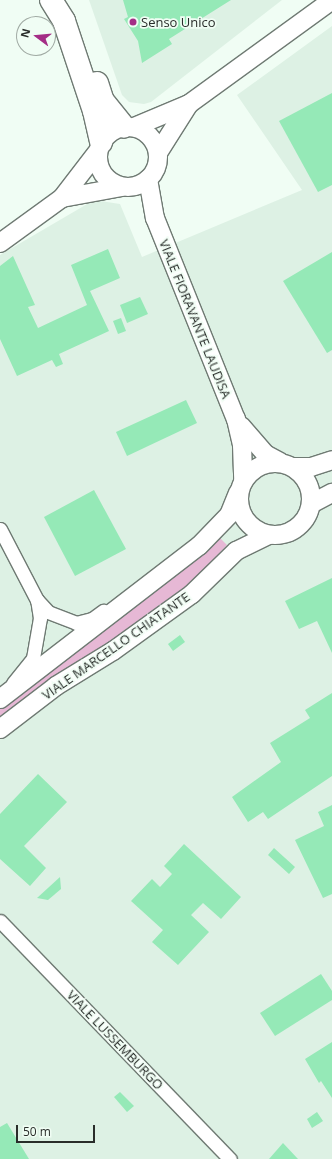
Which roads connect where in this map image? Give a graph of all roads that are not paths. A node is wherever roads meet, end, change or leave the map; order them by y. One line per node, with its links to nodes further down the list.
1 (51, 0): 6 (highway)
2 (64, 0): 5 (highway)
3 (332, 0): 4 (street)
4 (189, 104): 5 (street); 7 (street)
5 (129, 127): 6 (street); 7 (street)
6 (99, 146): 9 (street); 10 (street)
7 (158, 153): 8 (street)
8 (148, 179): 9 (street); 11 (street, VIALE FIORAVANTE LAUDISA)
9 (126, 187): 10 (street); 11 (street, VIALE FIORAVANTE LAUDISA)
10 (62, 198): 12 (street)
11 (155, 218): 13 (street, VIALE FIORAVANTE LAUDISA)
12 (0, 243)
13 (236, 419): 15 (street, VIALE FIORAVANTE LAUDISA); 16 (street, VIALE FIORAVANTE LAUDISA)
14 (332, 460): 15 (street, VIALE MARCELLO CHIATANTE)
15 (287, 465): 16 (street, VIALE MARCELLO CHIATANTE); 18 (street)
16 (241, 487): 20 (street); 21 (street, VIALE MARCELLO CHIATANTE)
17 (332, 493): 18 (street)
18 (311, 504): 20 (street, VIALE MARCELLO CHIATANTE)
19 (0, 529): 22 (street)
20 (269, 535): 24 (street, VIALE MARCELLO CHIATANTE)
21 (149, 586): 22 (street); 23 (street, VIALE MARCELLO CHIATANTE)
22 (37, 600): 23 (street)
23 (3, 696)
24 (0, 729)
25 (0, 921): 26 (street, VIALE LUSSEMBURGO)
26 (230, 1159)

